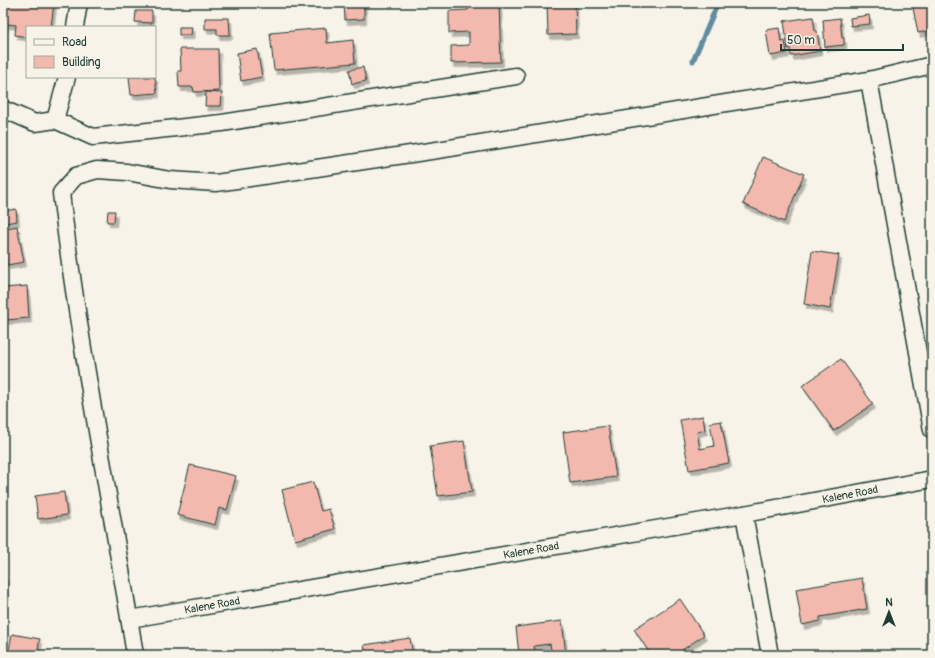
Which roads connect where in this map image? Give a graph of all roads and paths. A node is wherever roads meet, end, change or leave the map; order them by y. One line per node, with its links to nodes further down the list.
1 (79, 3): 2 (street)
2 (75, 26)
3 (932, 65): 6 (street)
4 (516, 76): 8 (street)
5 (67, 78): 8 (street)
6 (869, 80): 9 (street); 12 (street)
7 (3, 109): 8 (street)
8 (55, 120)
9 (932, 430)
10 (932, 478): 11 (street, Kalene Road)
11 (744, 514): 12 (street, Kalene Road); 14 (street)
12 (130, 619): 13 (street)
13 (135, 655)
14 (770, 655)

